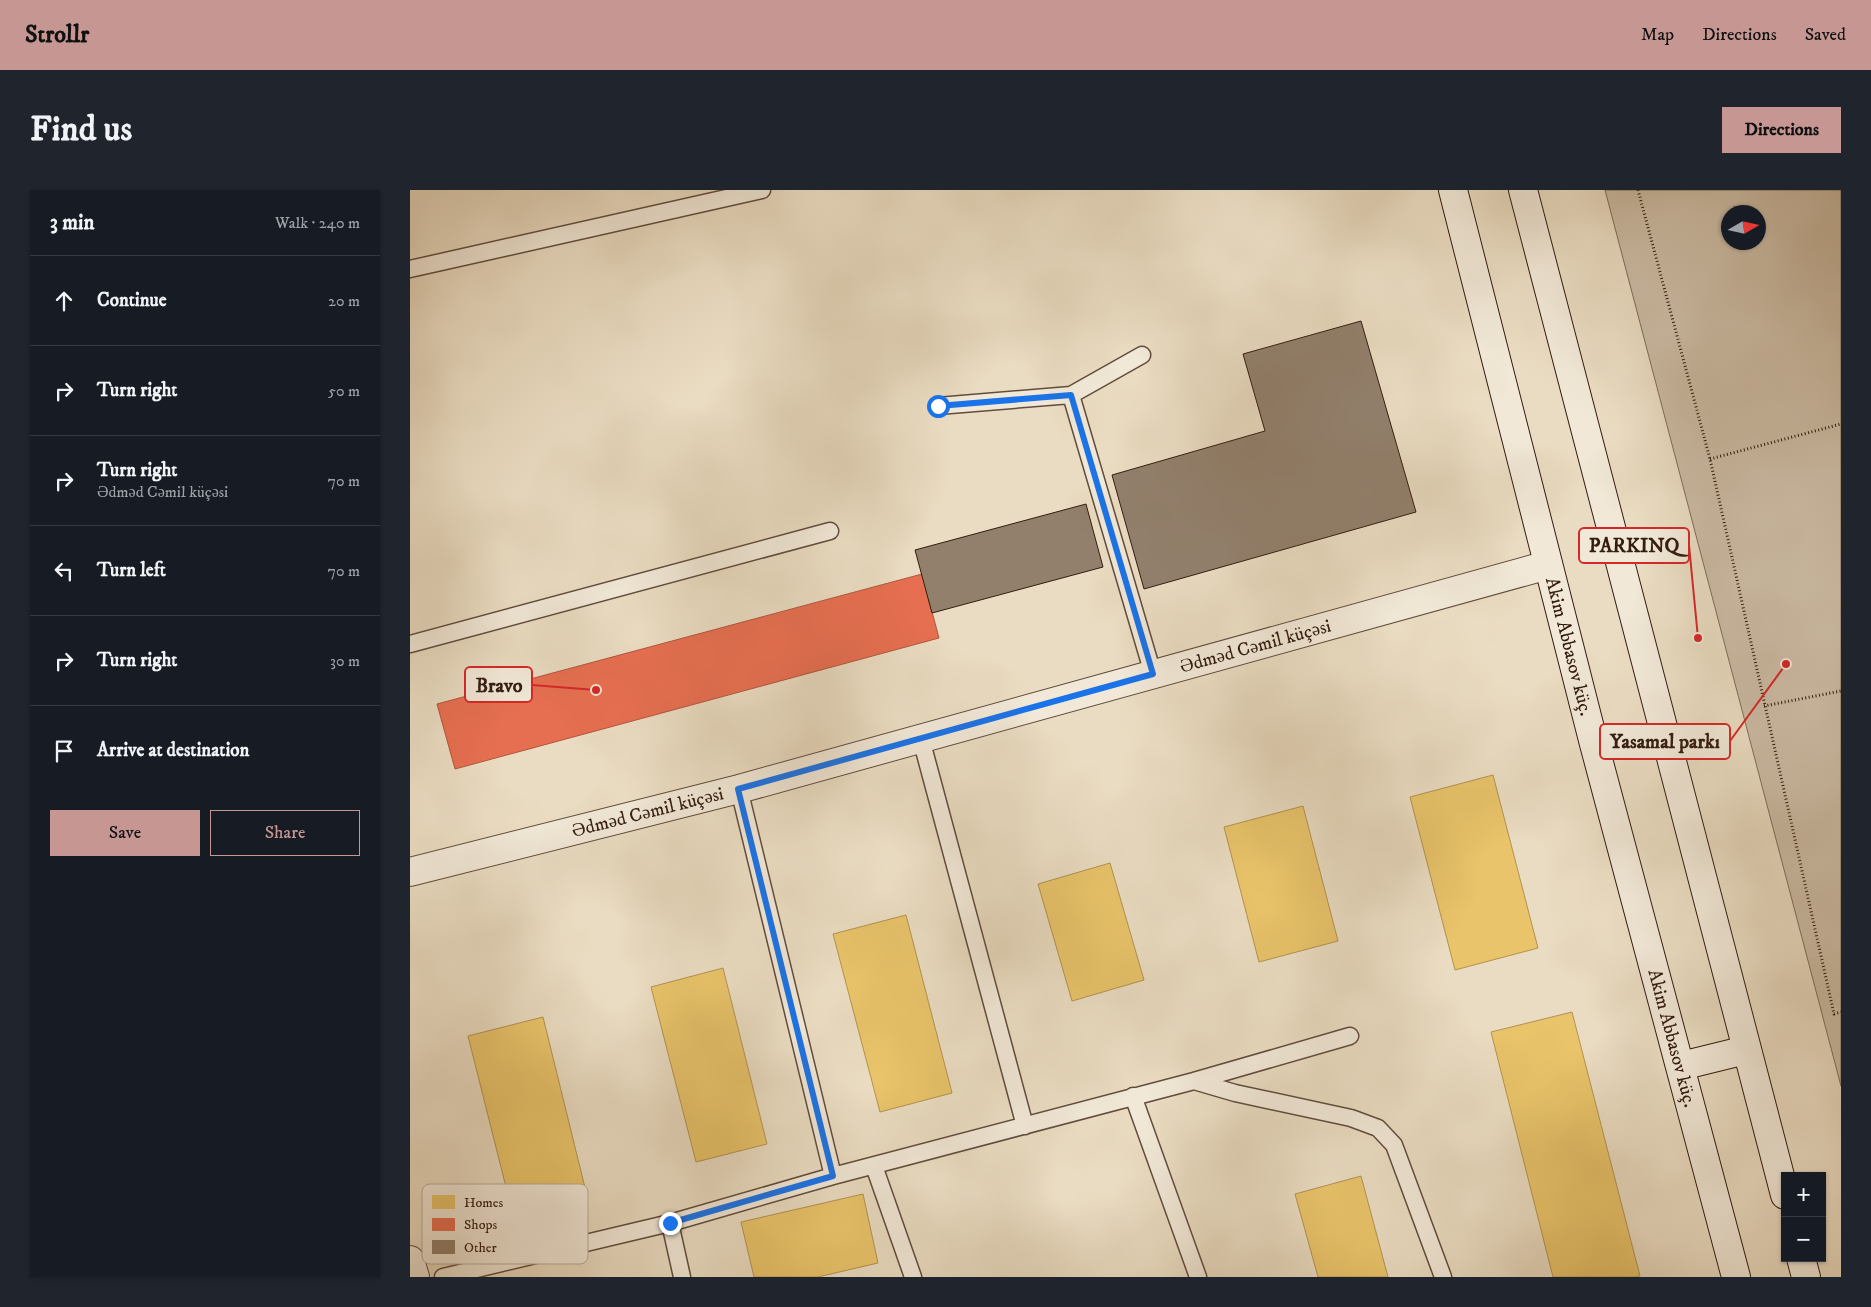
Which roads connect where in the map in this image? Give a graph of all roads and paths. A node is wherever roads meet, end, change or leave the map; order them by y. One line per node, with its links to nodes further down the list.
1 (762, 190): 5 (lane)
2 (1453, 190): 12 (main road, Akim Abbasov küç.)
3 (1523, 190): 22 (main road)
4 (1638, 190): 10 (path)
5 (410, 269)
6 (1142, 354): 7 (lane)
7 (1071, 395): 8 (lane); 14 (lane)
8 (938, 406)
9 (1841, 424): 10 (path)
10 (1710, 459): 16 (path)
11 (830, 531): 13 (lane)
12 (1548, 565): 14 (main road, Ədməd Cəmil küçəsi); 23 (main road, Akim Abbasov küç.)
13 (410, 644)
14 (1153, 674): 17 (main road, Ədməd Cəmil küçəsi)
15 (1841, 691): 16 (path)
16 (1764, 706): 20 (path)
17 (921, 740): 18 (main road, Ədməd Cəmil küçəsi); 26 (lane)
18 (738, 789): 19 (main road, Ədməd Cəmil küçəsi); 28 (lane)
19 (410, 872)
20 (1841, 1012)
21 (1350, 1036): 24 (lane)
22 (1746, 1050): 23 (main road); 29 (main road)
23 (1681, 1066): 41 (main road, Akim Abbasov küç.)
24 (1194, 1081): 25 (lane); 40 (lane)
25 (1133, 1096): 26 (lane); 39 (lane)
26 (1025, 1126): 27 (lane)
27 (874, 1166): 28 (lane); 38 (lane)
28 (833, 1176): 30 (lane)
29 (1781, 1180)
30 (670, 1223): 31 (lane); 37 (lane)
31 (588, 1243)
32 (410, 1260): 35 (main road)
33 (1803, 1262): 42 (main road)
34 (498, 1264): 36 (lane)
35 (414, 1277)
36 (443, 1277)
37 (682, 1277)
38 (913, 1277)
39 (1198, 1277)
40 (1443, 1277)
41 (1736, 1277)
42 (1806, 1277)

